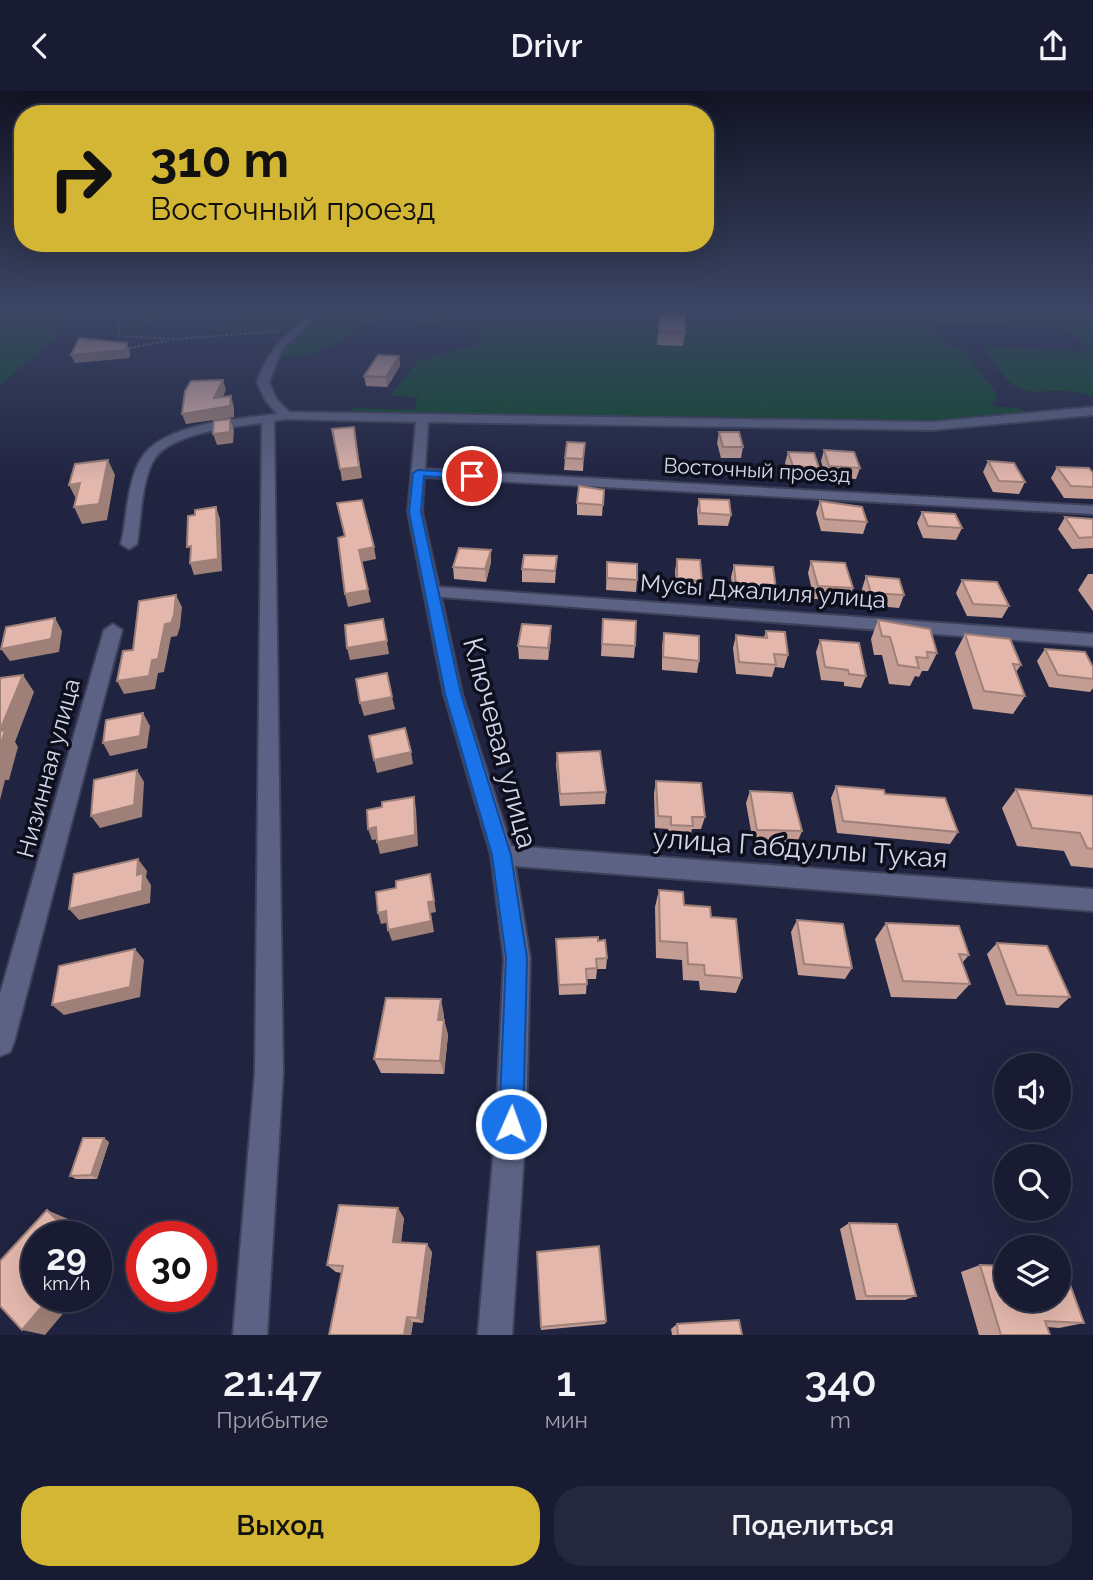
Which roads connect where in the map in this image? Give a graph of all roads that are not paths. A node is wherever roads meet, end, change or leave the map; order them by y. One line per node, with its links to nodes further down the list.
1 (267, 367): 3 (street)
2 (1093, 411): 4 (street)
3 (277, 418): 4 (street); 7 (street); 14 (street)
4 (422, 419): 5 (street, Ключевая улица)
5 (418, 473): 6 (street, Восточный проезд); 8 (street, Ключевая улица)
6 (1093, 510)
7 (129, 544)
8 (430, 591): 10 (street, Мусы Джалиля улица); 11 (street, Ключевая улица)
9 (113, 629): 13 (street, Низинная улица)
10 (1093, 640)
11 (502, 855): 12 (street, улица Габдуллы Тукая); 15 (street, Ключевая улица)
12 (1093, 900)
13 (0, 1042)
14 (250, 1335)
15 (495, 1335)

